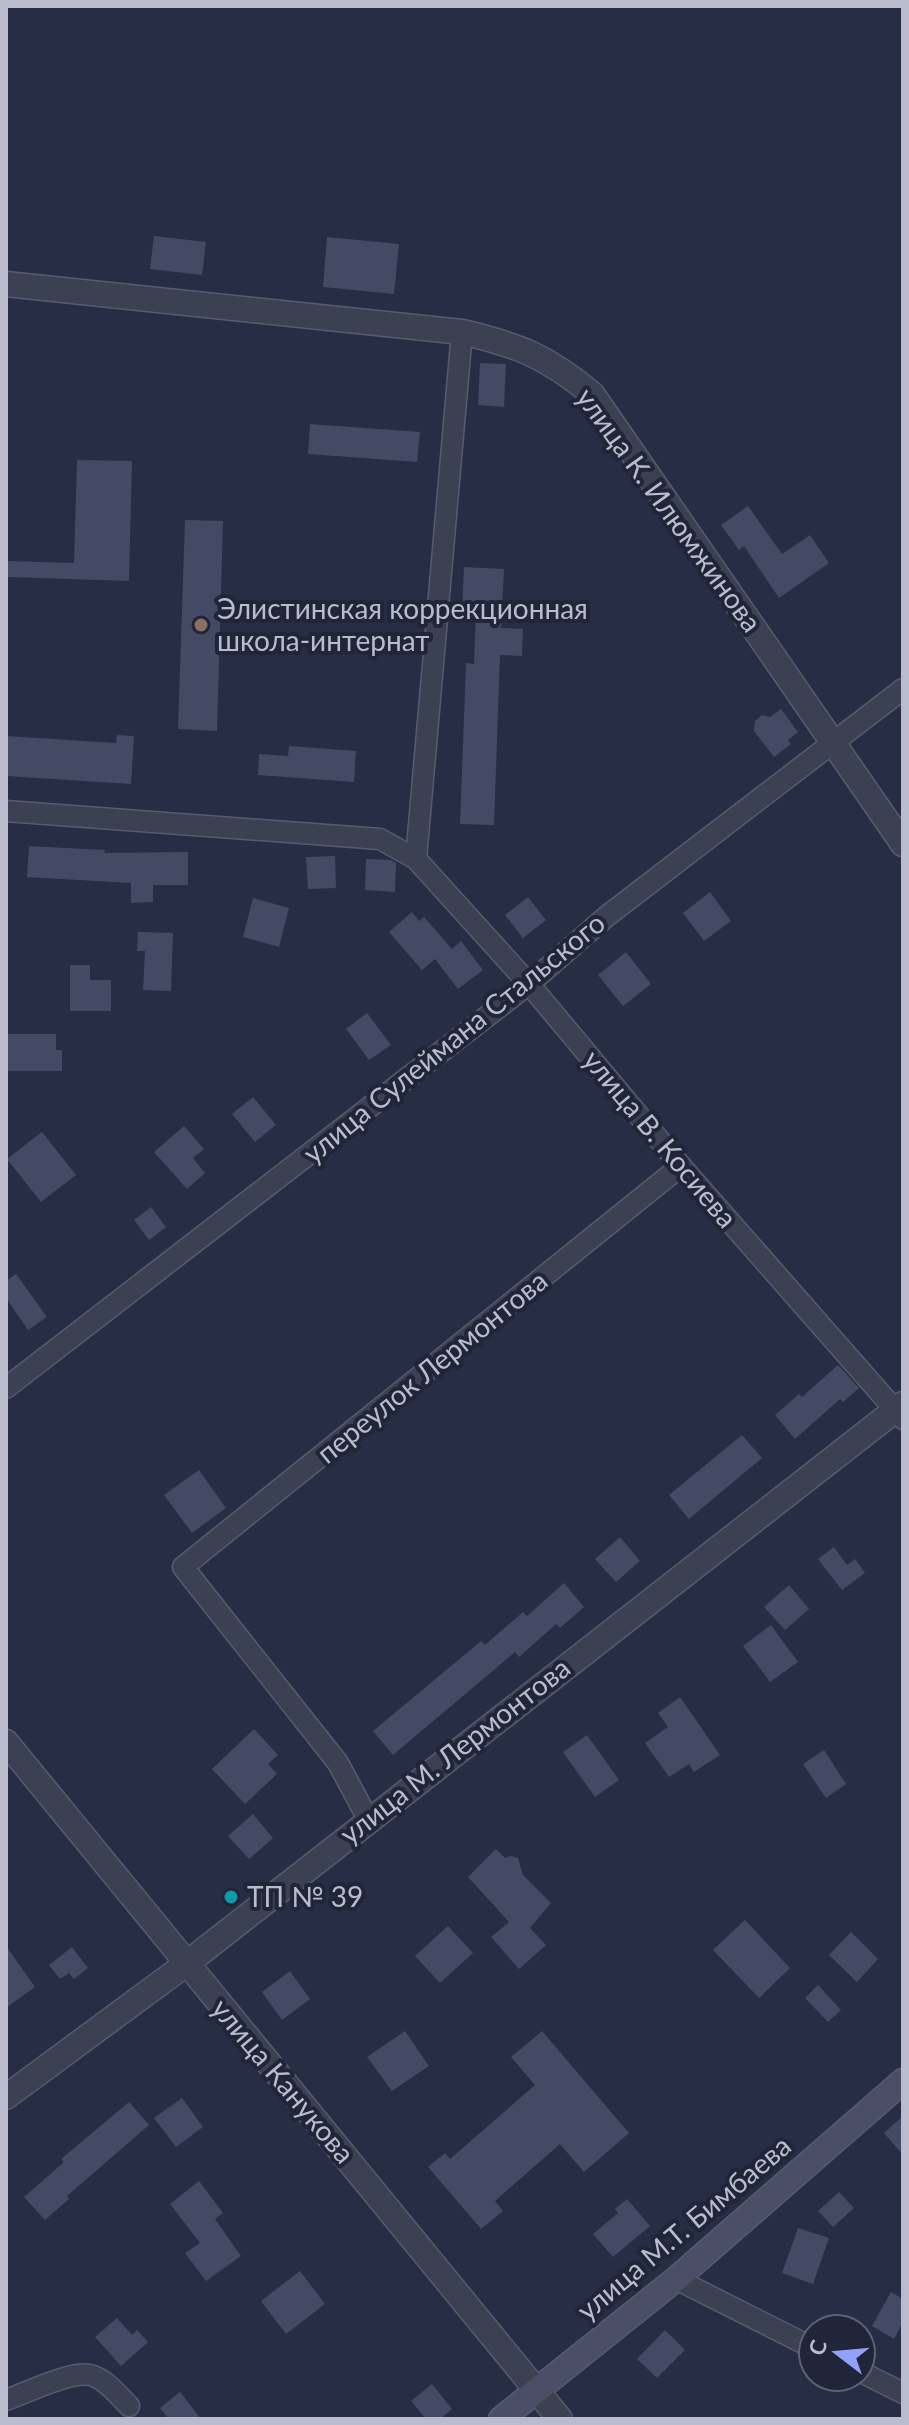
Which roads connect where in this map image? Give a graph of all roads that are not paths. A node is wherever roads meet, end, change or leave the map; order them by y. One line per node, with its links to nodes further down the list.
1 (6, 284): 2 (street, улица К. Илюмжинова)
2 (462, 332): 4 (street, улица К. Илюмжинова); 7 (street)
3 (903, 689): 4 (street, улица Сулеймана Стальского)
4 (834, 743): 6 (street, улица К. Илюмжинова); 8 (street, улица Сулеймана Стальского)
5 (6, 811): 7 (street, улица В. Косиева)
6 (903, 844)
7 (416, 859): 8 (street, улица В. Косиева)
8 (529, 984): 9 (street, улица В. Косиева); 10 (street, улица Сулеймана Стальского)
9 (681, 1166): 11 (street, улица В. Косиева); 13 (street, переулок Лермонтова)
10 (6, 1388)
11 (900, 1411): 13 (street, улица М. Лермонтова)
12 (6, 1742): 14 (street, улица Канукова)
13 (368, 1819): 14 (street, улица М. Лермонтова)
14 (186, 1964): 16 (street, улица М. Лермонтова); 20 (street, улица Канукова)
15 (903, 2081): 17 (main road, улица М.Т. Бимбаева)
16 (6, 2097)
17 (676, 2279): 18 (street); 20 (main road, улица М.Т. Бимбаева)
18 (797, 2340)
19 (877, 2380): 21 (street)
20 (537, 2389): 24 (main road, улица М.Т. Бимбаева); 25 (street, улица Канукова)
21 (903, 2393)
22 (6, 2400): 23 (street)
23 (129, 2406)
24 (501, 2419)
25 (560, 2419)

